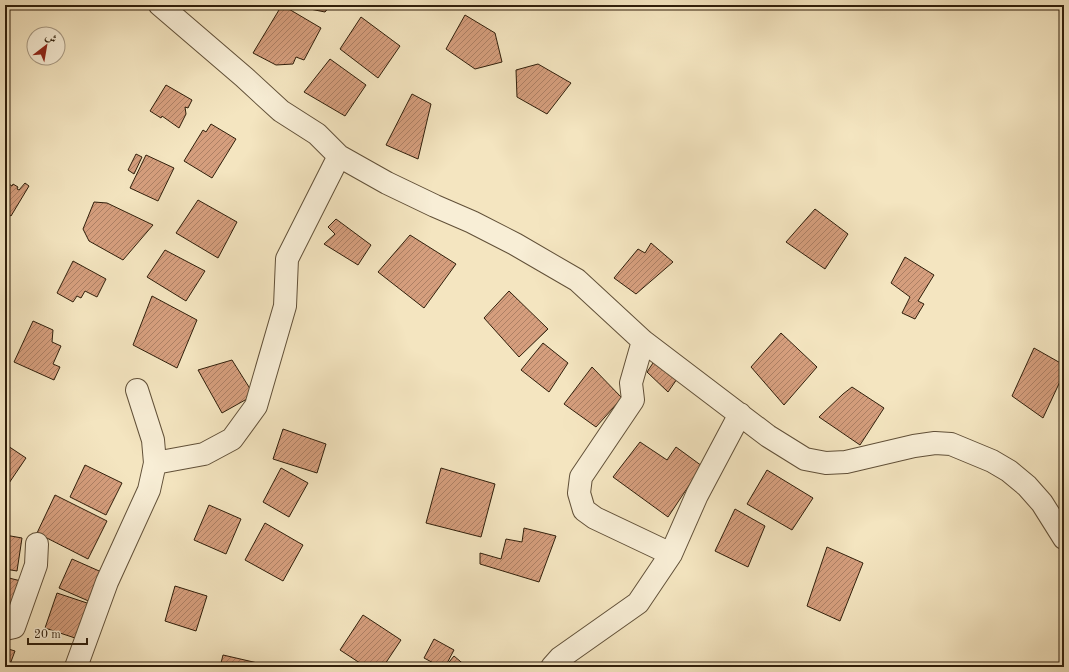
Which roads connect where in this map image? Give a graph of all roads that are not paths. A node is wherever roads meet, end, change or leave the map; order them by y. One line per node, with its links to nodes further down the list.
1 (160, 5): 2 (street)
2 (339, 156): 3 (street); 6 (street)
3 (643, 341): 5 (street); 9 (street)
4 (137, 390): 6 (street)
5 (740, 414): 7 (street); 9 (street)
6 (155, 463): 11 (street)
7 (1064, 538)
8 (37, 544): 10 (street)
9 (671, 554): 12 (street)
10 (5, 629)
11 (76, 667)
12 (552, 667)

